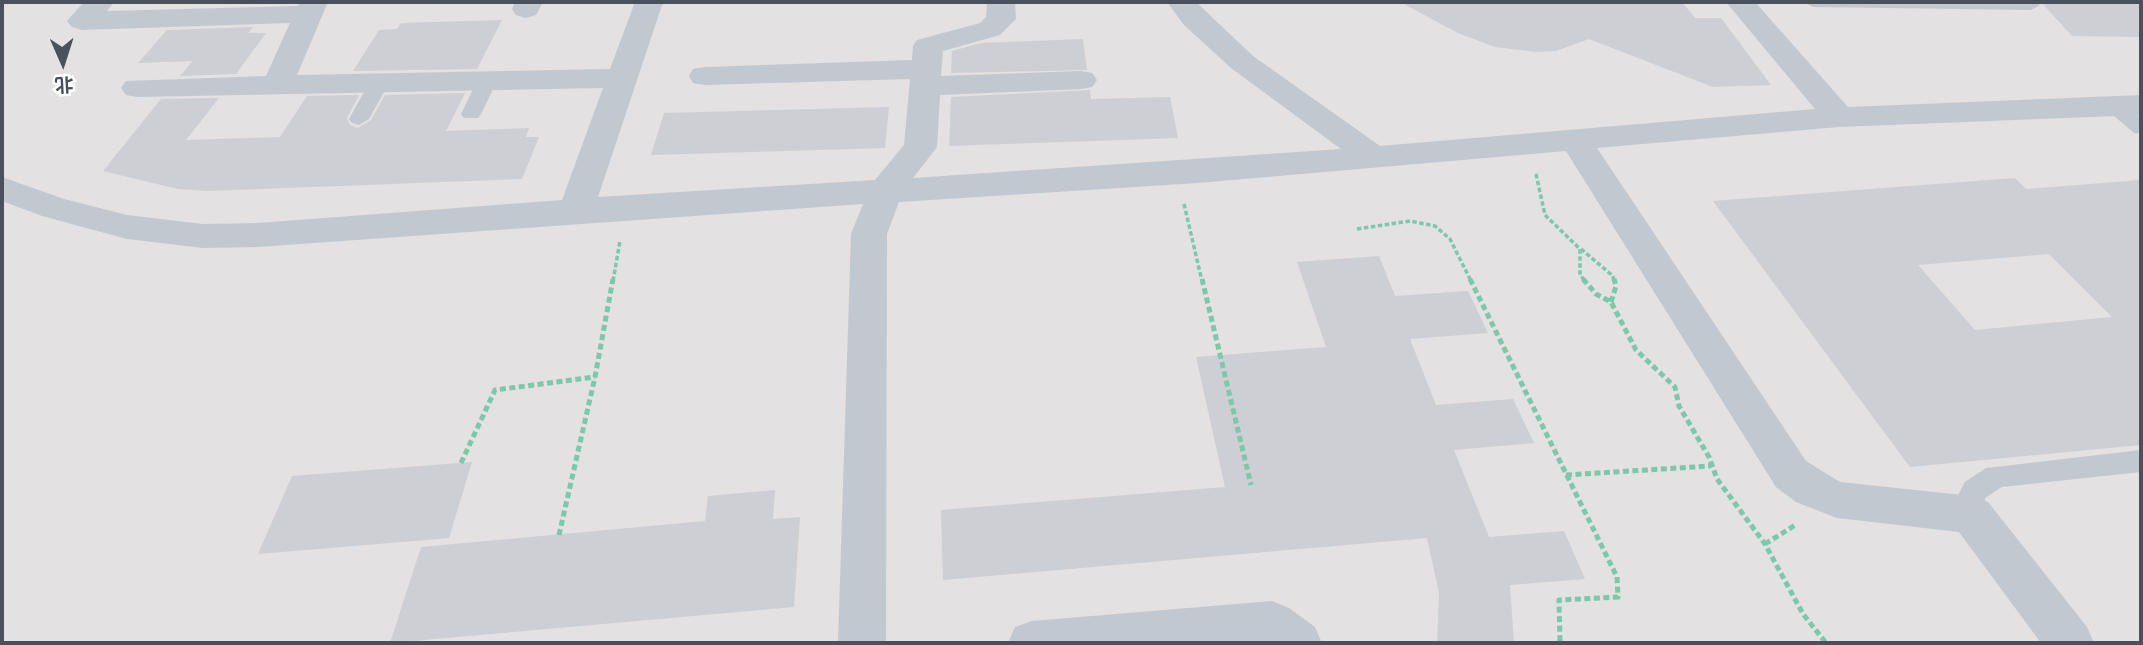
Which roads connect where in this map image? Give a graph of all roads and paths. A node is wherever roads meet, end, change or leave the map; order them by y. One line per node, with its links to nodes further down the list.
1 (100, 2): 8 (street)
2 (649, 2): 10 (street)
3 (1002, 2): 11 (street)
4 (1181, 2): 23 (street)
5 (1740, 2): 19 (street)
6 (1812, 2): 7 (lane)
7 (2027, 2)
8 (312, 8): 15 (street)
9 (704, 76): 11 (street)
10 (622, 78): 13 (street); 29 (street)
11 (925, 78): 12 (street); 27 (street)
12 (1081, 80)
13 (487, 81): 14 (street); 18 (lane)
14 (379, 83): 15 (street); 20 (lane)
15 (277, 85): 16 (street)
16 (137, 88)
17 (2127, 104): 19 (street); 21 (lane)
18 (471, 114)
19 (1839, 117): 22 (street)
20 (359, 119)
21 (2141, 128)
22 (1574, 138): 23 (street); 39 (street)
23 (1371, 155): 25 (street)
24 (1535, 170): 31 (path)
25 (1176, 173): 27 (street); 38 (path)
26 (2, 188): 29 (street)
27 (886, 190): 28 (street); 42 (street)
28 (626, 207): 29 (street); 33 (path)
29 (576, 211)
30 (1357, 229): 37 (path)
31 (1580, 249): 32 (path); 32 (path)
32 (1611, 302): 36 (path)
33 (595, 377): 35 (path); 40 (path)
34 (2141, 461): 39 (lane)
35 (461, 463)
36 (1710, 466): 37 (path); 45 (path)
37 (1566, 474): 44 (path)
38 (1251, 485)
39 (1972, 515): 46 (street)
40 (559, 535)
41 (1287, 637): 43 (street)
42 (862, 643)
43 (1032, 643)
44 (1560, 643)
45 (1826, 643)
46 (2070, 643)

